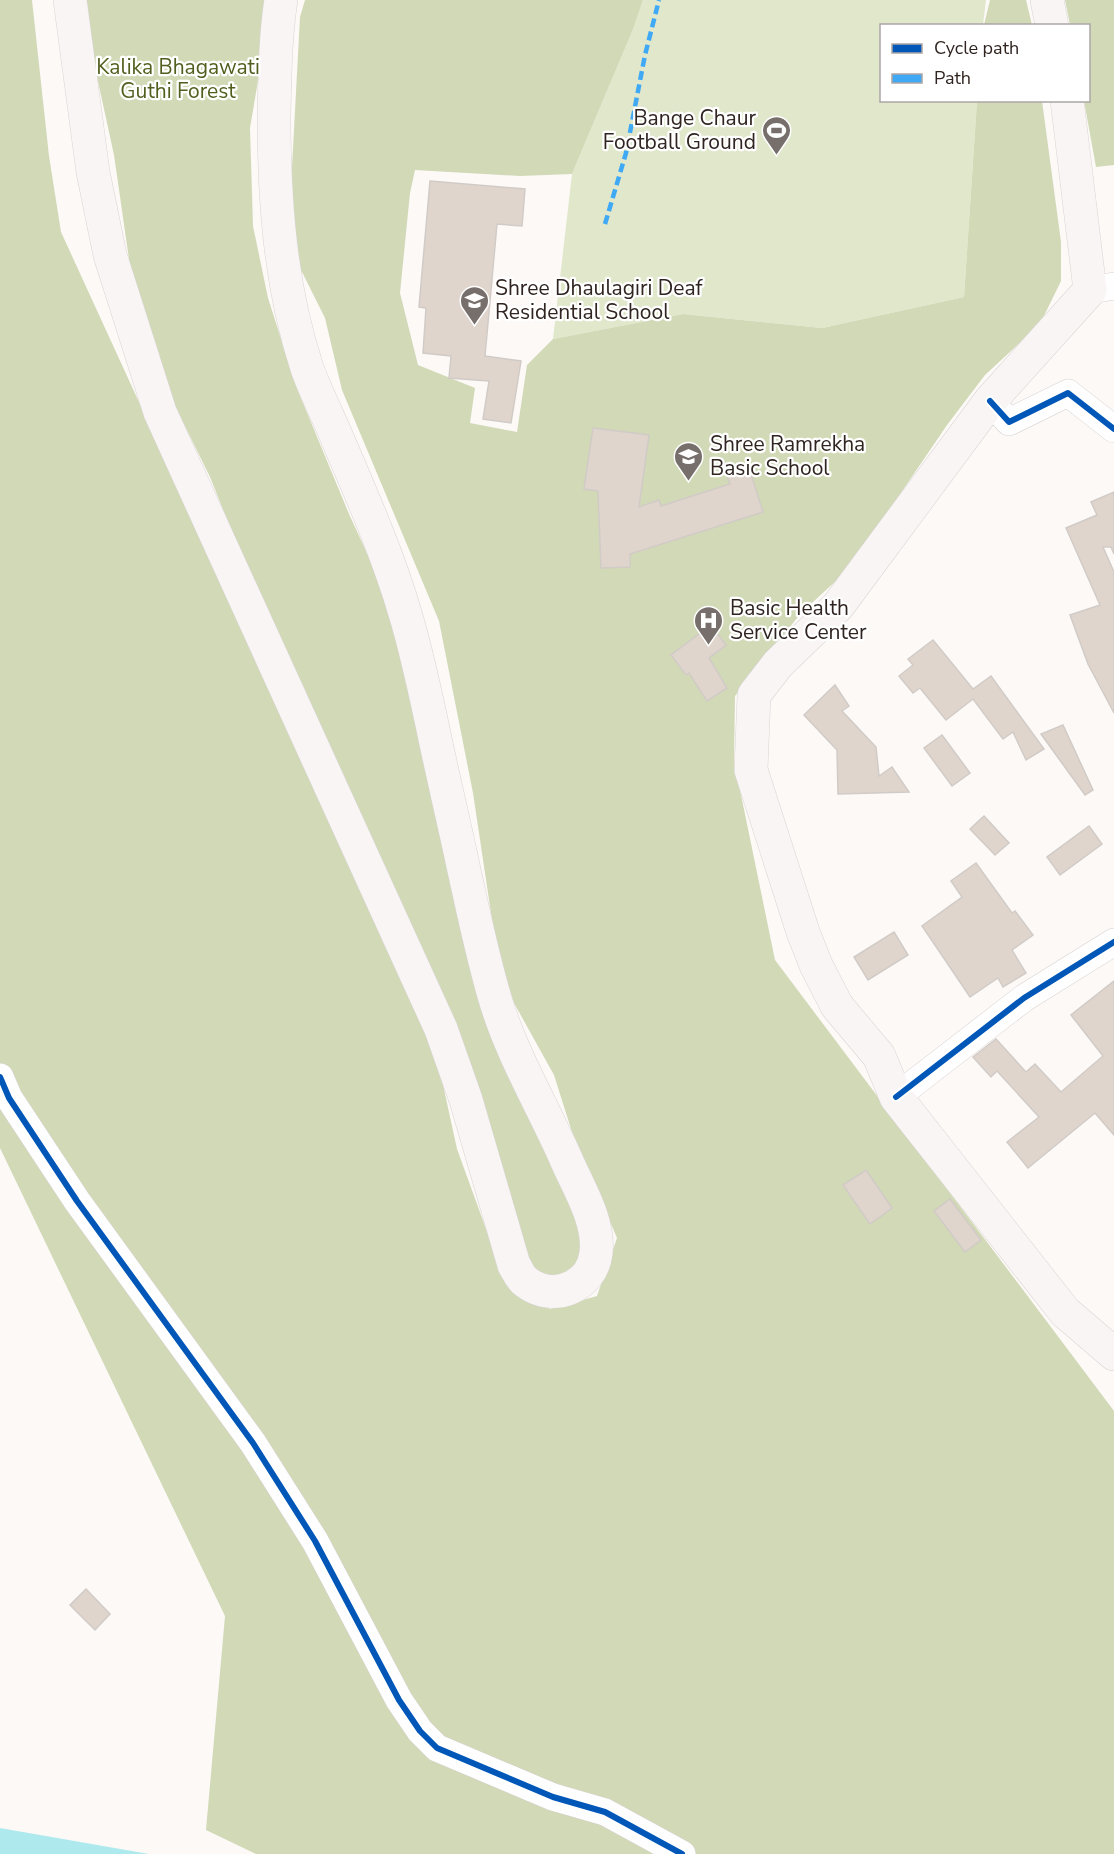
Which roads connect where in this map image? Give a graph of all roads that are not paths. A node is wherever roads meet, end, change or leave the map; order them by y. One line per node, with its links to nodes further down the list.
1 (70, 0): 2 (main road)
2 (281, 0)
3 (1047, 0): 4 (main road)
4 (1052, 24)
5 (1067, 102): 6 (main road)
6 (1102, 288): 7 (main road)
7 (990, 401): 8 (street); 11 (main road)
8 (1114, 429)
9 (1114, 942): 11 (street)
10 (0, 1077): 13 (street)
11 (896, 1097): 12 (main road)
12 (1114, 1354)
13 (682, 1854)

